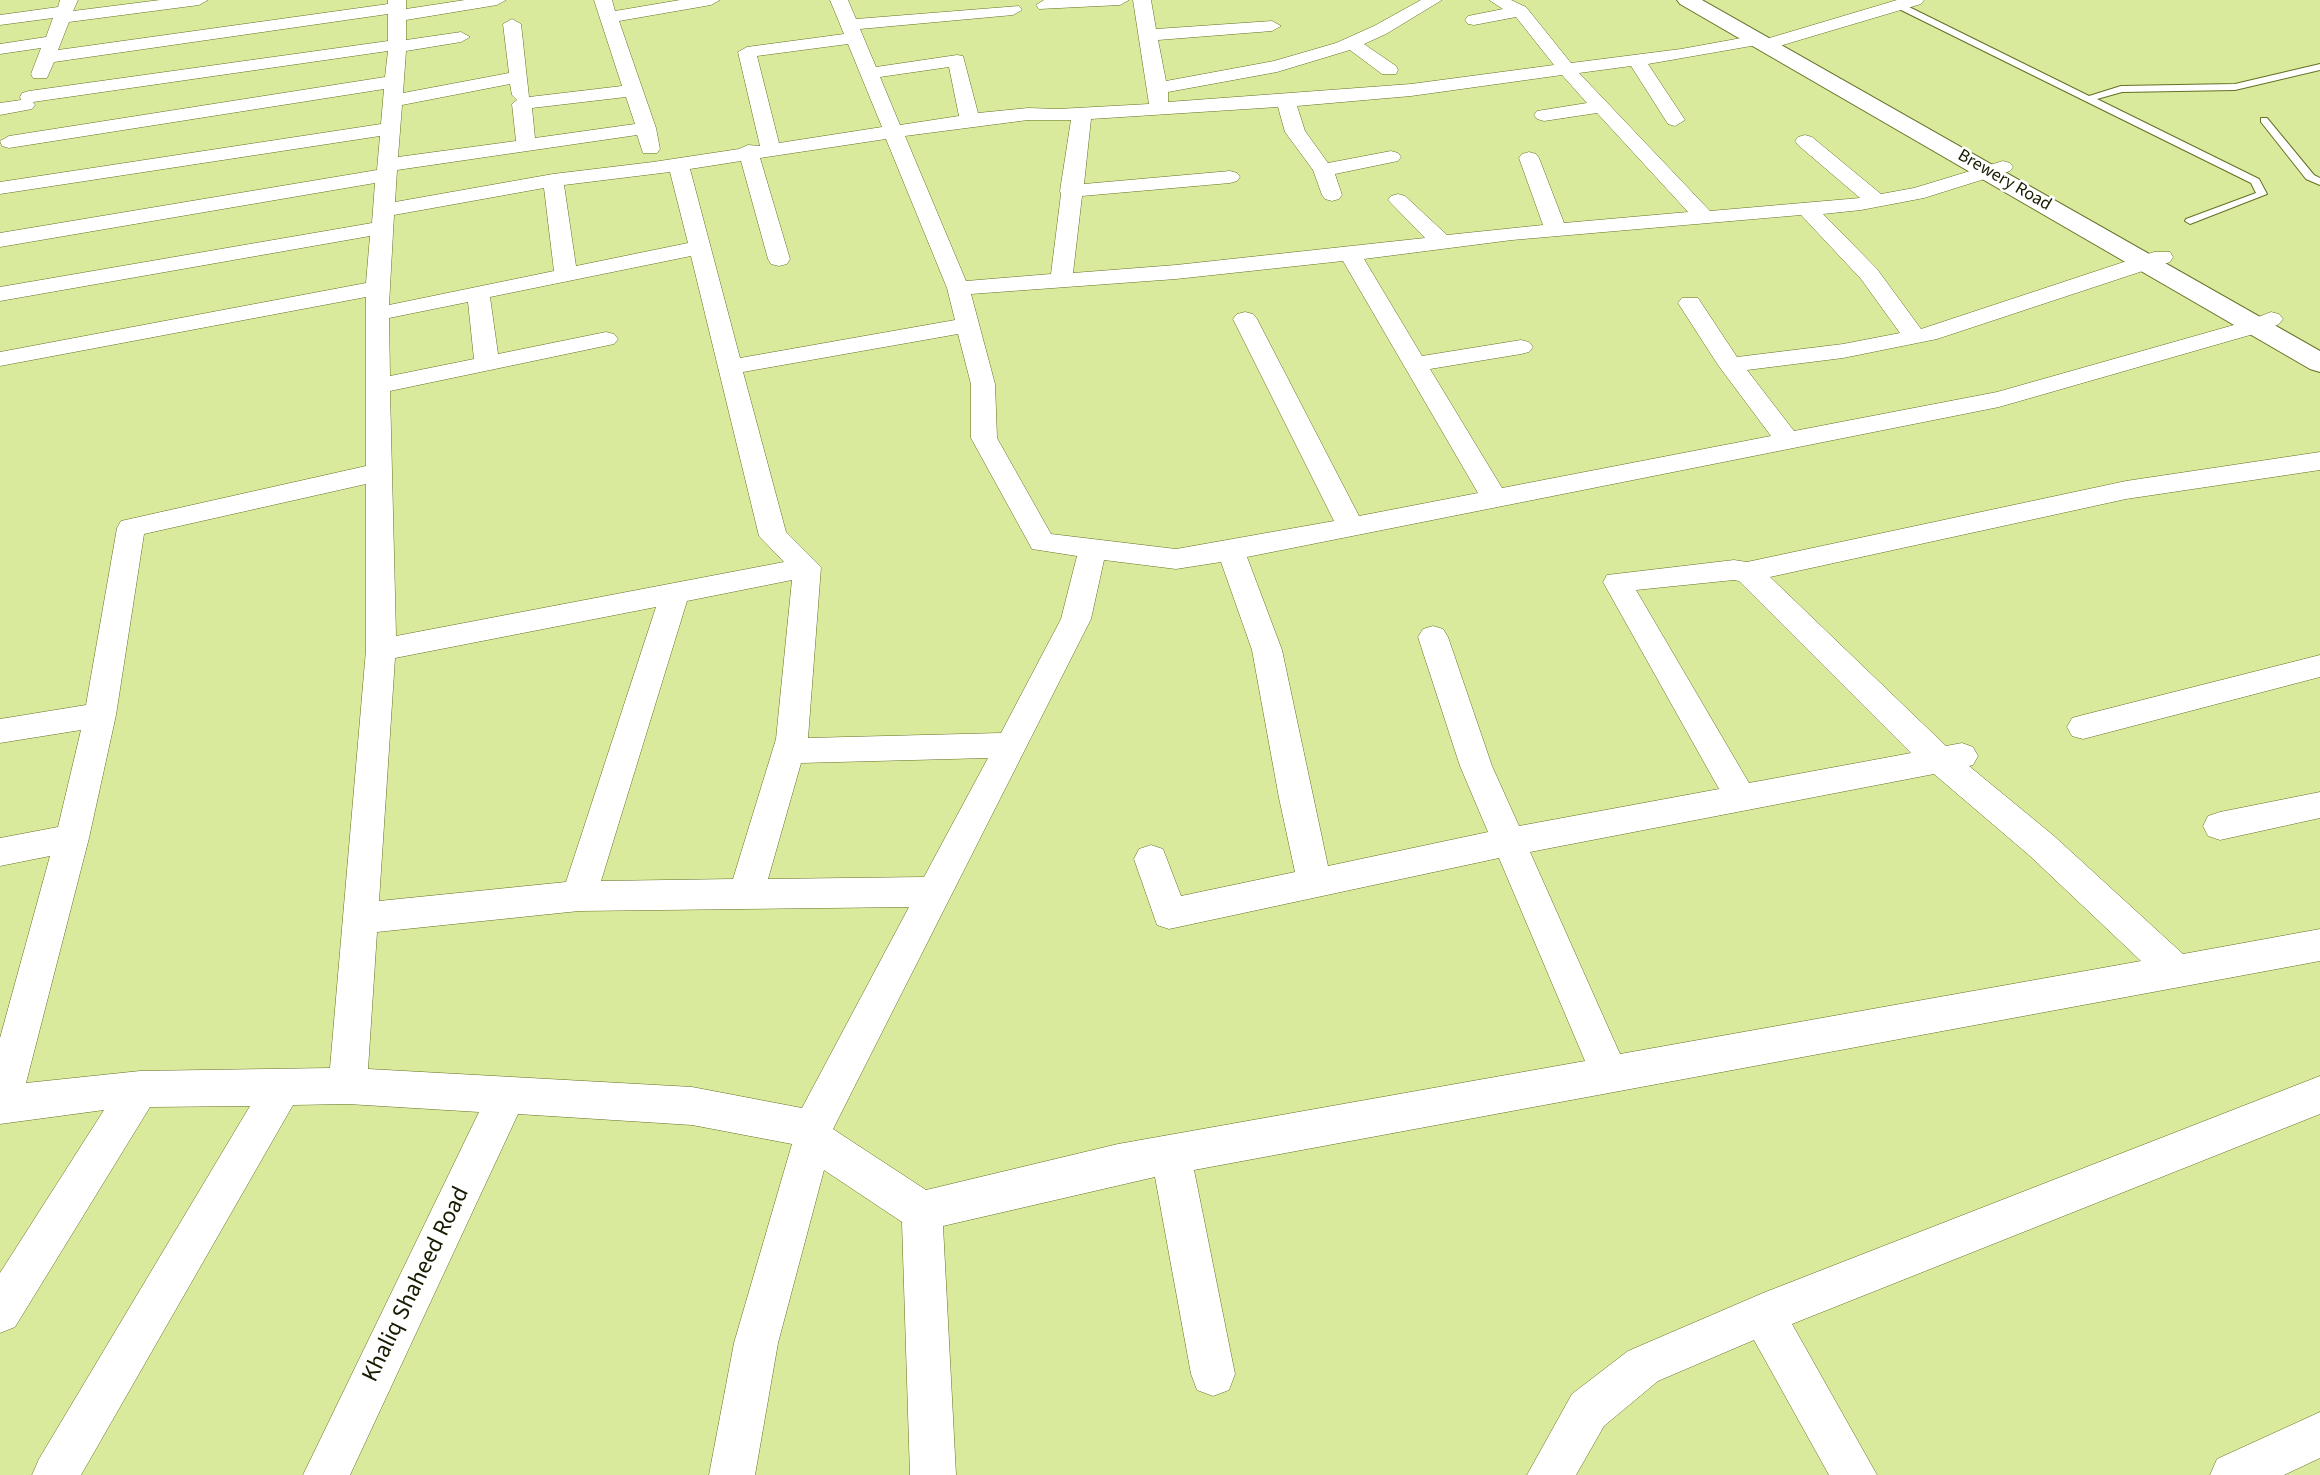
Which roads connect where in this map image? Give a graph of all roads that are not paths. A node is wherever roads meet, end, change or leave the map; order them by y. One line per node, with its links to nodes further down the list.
1 (199, 0): 16 (street)
2 (497, 0): 14 (street)
3 (711, 0): 15 (street)
4 (839, 0): 23 (street)
5 (1120, 0): 13 (street)
6 (1142, 0): 24 (street)
7 (1433, 0): 27 (street)
8 (1687, 0): 26 (main road, Brewery Road)
9 (1708, 0): 26 (main road, Brewery Road)
10 (1857, 0): 18 (street)
11 (1506, 3): 20 (street); 34 (street)
12 (1906, 3): 18 (street); 40 (lane)
13 (1045, 5)
14 (397, 8): 28 (street); 30 (street)
15 (606, 9): 38 (street)
16 (65, 10): 19 (street); 30 (street)
17 (1013, 10): 23 (street)
18 (1875, 12): 26 (street)
19 (0, 20)
20 (1474, 20)
21 (512, 24): 36 (street)
22 (1272, 26): 24 (street)
23 (852, 32): 35 (street); 57 (street)
24 (1148, 35): 37 (street)
25 (461, 37): 28 (street)
26 (1768, 42): 31 (street); 66 (main road, Brewery Road)
27 (1352, 43): 33 (street); 37 (street)
28 (396, 46): 39 (street); 41 (street)
29 (0, 49): 30 (street)
30 (51, 49): 41 (street)
31 (1636, 60): 34 (street); 50 (street)
32 (2320, 67): 40 (lane)
33 (1389, 69)
34 (1568, 70): 42 (street); 44 (street)
35 (870, 73): 49 (street); 54 (street)
36 (519, 76): 39 (street); 43 (street)
37 (1158, 88): 45 (street)
38 (633, 90): 43 (street); 52 (street)
39 (392, 92): 53 (street); 59 (street)
40 (2088, 99): 78 (lane)
41 (27, 101): 46 (street); 59 (street)
42 (1286, 101): 45 (street); 65 (street)
43 (522, 104): 56 (street)
44 (1601, 107): 48 (street); 76 (street)
45 (1160, 108): 47 (street)
46 (0, 109)
47 (1082, 113): 49 (street); 71 (street)
48 (1544, 115)
49 (970, 120): 54 (street)
50 (1675, 120)
51 (2264, 120): 69 (lane)
52 (646, 128): 56 (street); 63 (street)
53 (388, 129): 64 (street); 70 (street)
54 (894, 131): 57 (street); 88 (street)
55 (1805, 141): 74 (street)
56 (526, 143): 64 (street)
57 (771, 148): 58 (street)
58 (748, 151): 62 (street); 84 (street)
59 (3, 152)
60 (1391, 157): 65 (street)
61 (1529, 158): 79 (street)
62 (678, 163): 63 (street); 82 (street)
63 (653, 168): 68 (street)
64 (385, 170): 77 (street); 80 (street)
65 (1323, 170): 72 (street)
66 (1997, 170): 74 (street); 85 (main road, Brewery Road)
67 (1230, 177): 71 (street)
68 (553, 180): 77 (street); 86 (street)
69 (2320, 182)
70 (0, 188)
71 (1070, 191): 87 (street)
72 (1332, 195)
73 (1398, 200): 81 (street)
74 (1877, 201): 75 (street)
75 (1807, 209): 76 (street); 96 (street)
76 (1705, 218): 79 (street)
77 (383, 219): 90 (street); 91 (street)
78 (2190, 221)
79 (1556, 230): 81 (street)
80 (0, 240)
81 (1441, 242): 83 (street)
82 (701, 247): 86 (street); 105 (street)
83 (1350, 254): 87 (street); 103 (street)
84 (779, 259)
85 (2155, 260): 94 (main road, Brewery Road); 96 (street)
86 (566, 274): 89 (street)
87 (1061, 281): 88 (street)
88 (958, 288): 95 (street)
89 (478, 293): 91 (street); 102 (street)
90 (0, 294)
91 (377, 301): 100 (street); 106 (street)
92 (1690, 303): 104 (street)
93 (1245, 319): 111 (street)
94 (2263, 322): 98 (main road, Brewery Road); 101 (main road, Brewery Road); 107 (street)
95 (968, 325): 105 (street); 112 (street)
96 (1915, 337): 104 (street)
97 (606, 339): 102 (street)
98 (2320, 346)
99 (1521, 347): 103 (street)
100 (0, 359)
101 (2320, 363)
102 (487, 364): 106 (street)
103 (1415, 364): 110 (street)
104 (1730, 365): 107 (street)
105 (731, 367): 114 (street)
106 (378, 386): 109 (street)
107 (1788, 441): 110 (street)
108 (2320, 461): 115 (street)
109 (379, 472): 118 (street); 120 (street)
110 (1495, 499): 111 (street)
111 (1351, 528): 113 (street)
112 (1093, 548): 113 (street); 123 (street)
113 (1231, 551): 133 (street)
114 (807, 567): 116 (street); 124 (street)
115 (1747, 572): 125 (street); 126 (street)
116 (676, 593): 118 (street); 136 (street)
117 (1433, 637): 130 (street)
118 (381, 650): 137 (street)
119 (2320, 666): 121 (street)
120 (100, 715): 122 (street); 129 (street)
121 (2083, 727)
122 (0, 731)
123 (1010, 745): 124 (street); 134 (street)
124 (789, 751): 135 (street)
125 (1951, 758): 126 (street); 139 (street)
126 (1741, 798): 130 (street)
127 (2320, 805): 128 (street)
128 (2220, 826)
129 (72, 838): 131 (street); 146 (street)
130 (1509, 842): 133 (street); 140 (street)
131 (0, 852)
132 (1151, 859): 133 (street)
133 (1315, 884)
134 (933, 892): 135 (street); 147 (street)
135 (746, 894): 136 (street)
136 (579, 896): 137 (street)
137 (359, 918): 141 (street)
138 (2320, 945): 139 (street)
139 (2176, 971): 140 (street)
140 (1610, 1074): 148 (street)
141 (348, 1086): 142 (street); 144 (street)
142 (282, 1088): 143 (street); 154 (street)
143 (140, 1089): 146 (street); 150 (street)
144 (508, 1094): 147 (street); 155 (street, Khaliq Shaheed Road)
145 (2320, 1095): 151 (street)
146 (0, 1105)
147 (813, 1134): 149 (street); 156 (street)
148 (1171, 1154): 149 (street); 152 (street)
149 (922, 1211): 157 (street)
150 (0, 1312)
151 (1763, 1314): 158 (street); 159 (street)
152 (1213, 1374)
153 (2320, 1436): 160 (street)
154 (55, 1475)
155 (326, 1475)
156 (732, 1475)
157 (933, 1475)
158 (1550, 1475)
159 (1854, 1475)
160 (2233, 1475)

